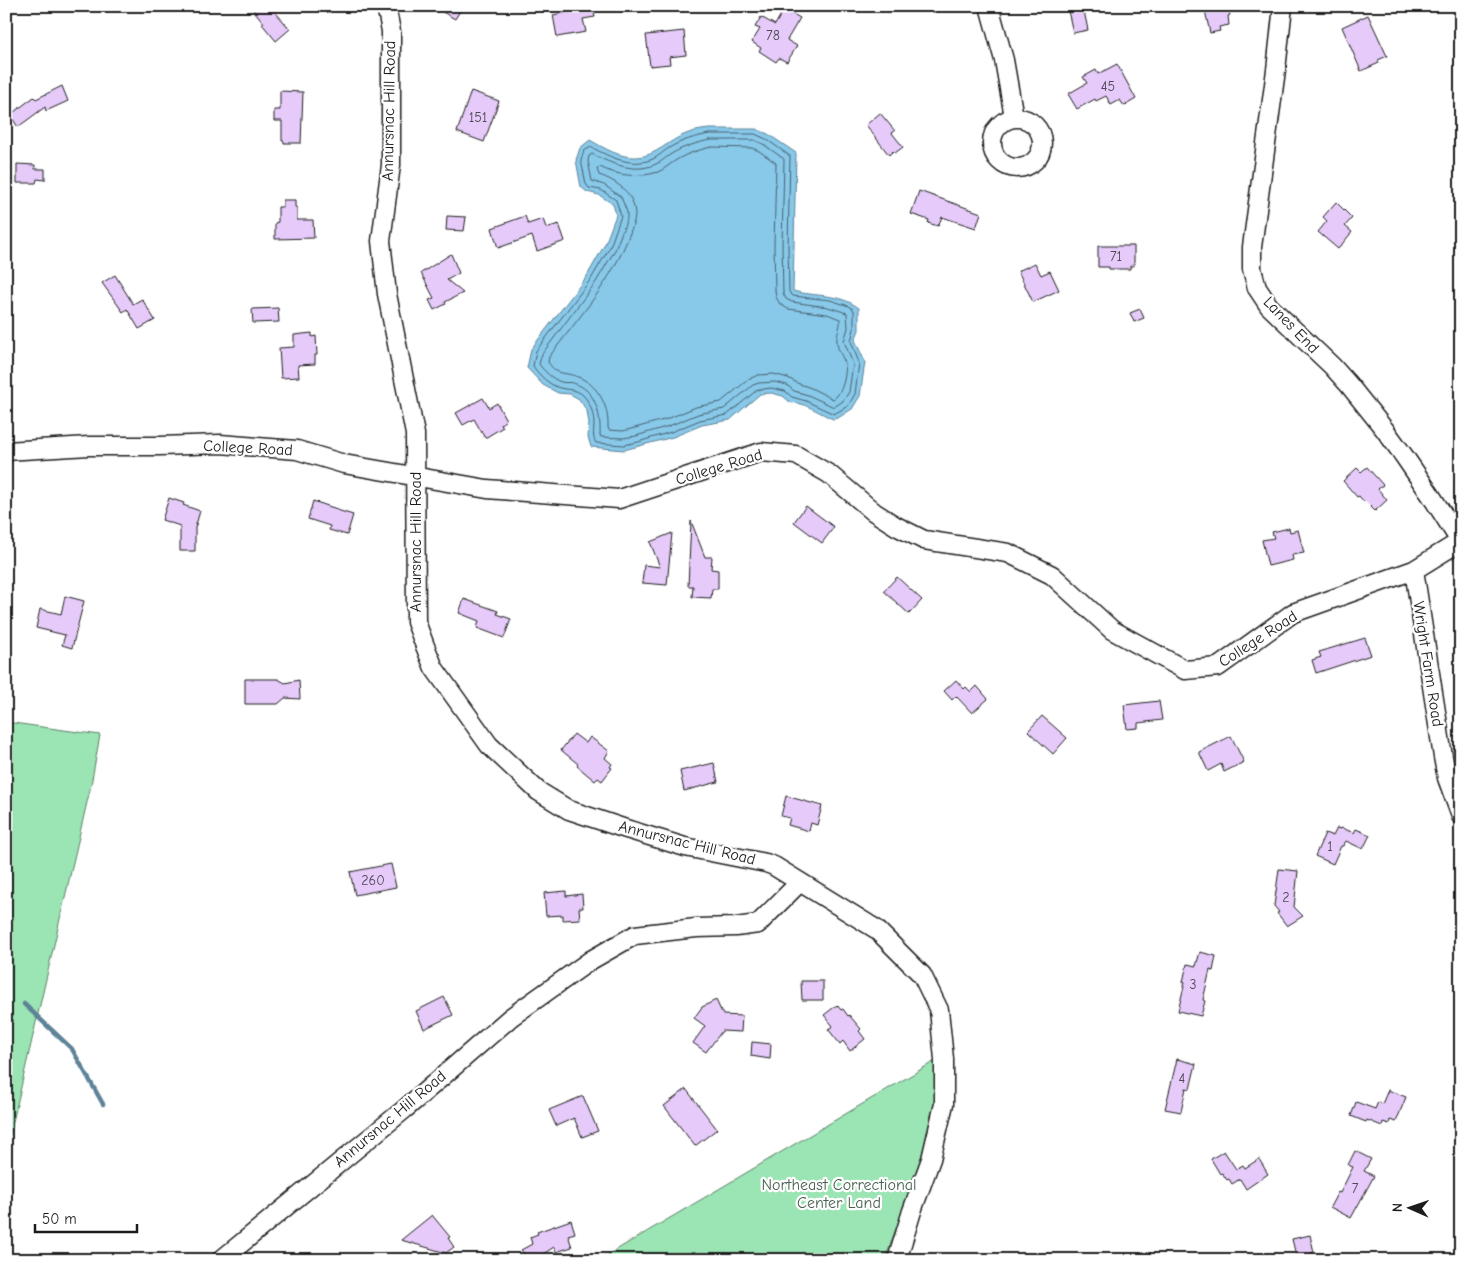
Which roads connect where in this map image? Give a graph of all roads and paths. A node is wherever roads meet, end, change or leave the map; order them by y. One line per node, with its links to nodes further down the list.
1 (386, 6): 6 (street, Annursnac Hill Road)
2 (989, 6): 4 (street)
3 (1283, 6): 7 (street, Lanes End)
4 (1014, 117)
5 (6, 451): 6 (street, College Road)
6 (416, 476): 8 (street, College Road); 10 (street, Annursnac Hill Road)
7 (1460, 541): 8 (street, College Road)
8 (1414, 570): 9 (street, Wright Farm Road)
9 (1461, 816)
10 (800, 882): 11 (street, Annursnac Hill Road); 12 (street, Annursnac Hill Road)
11 (221, 1260)
12 (897, 1260)

